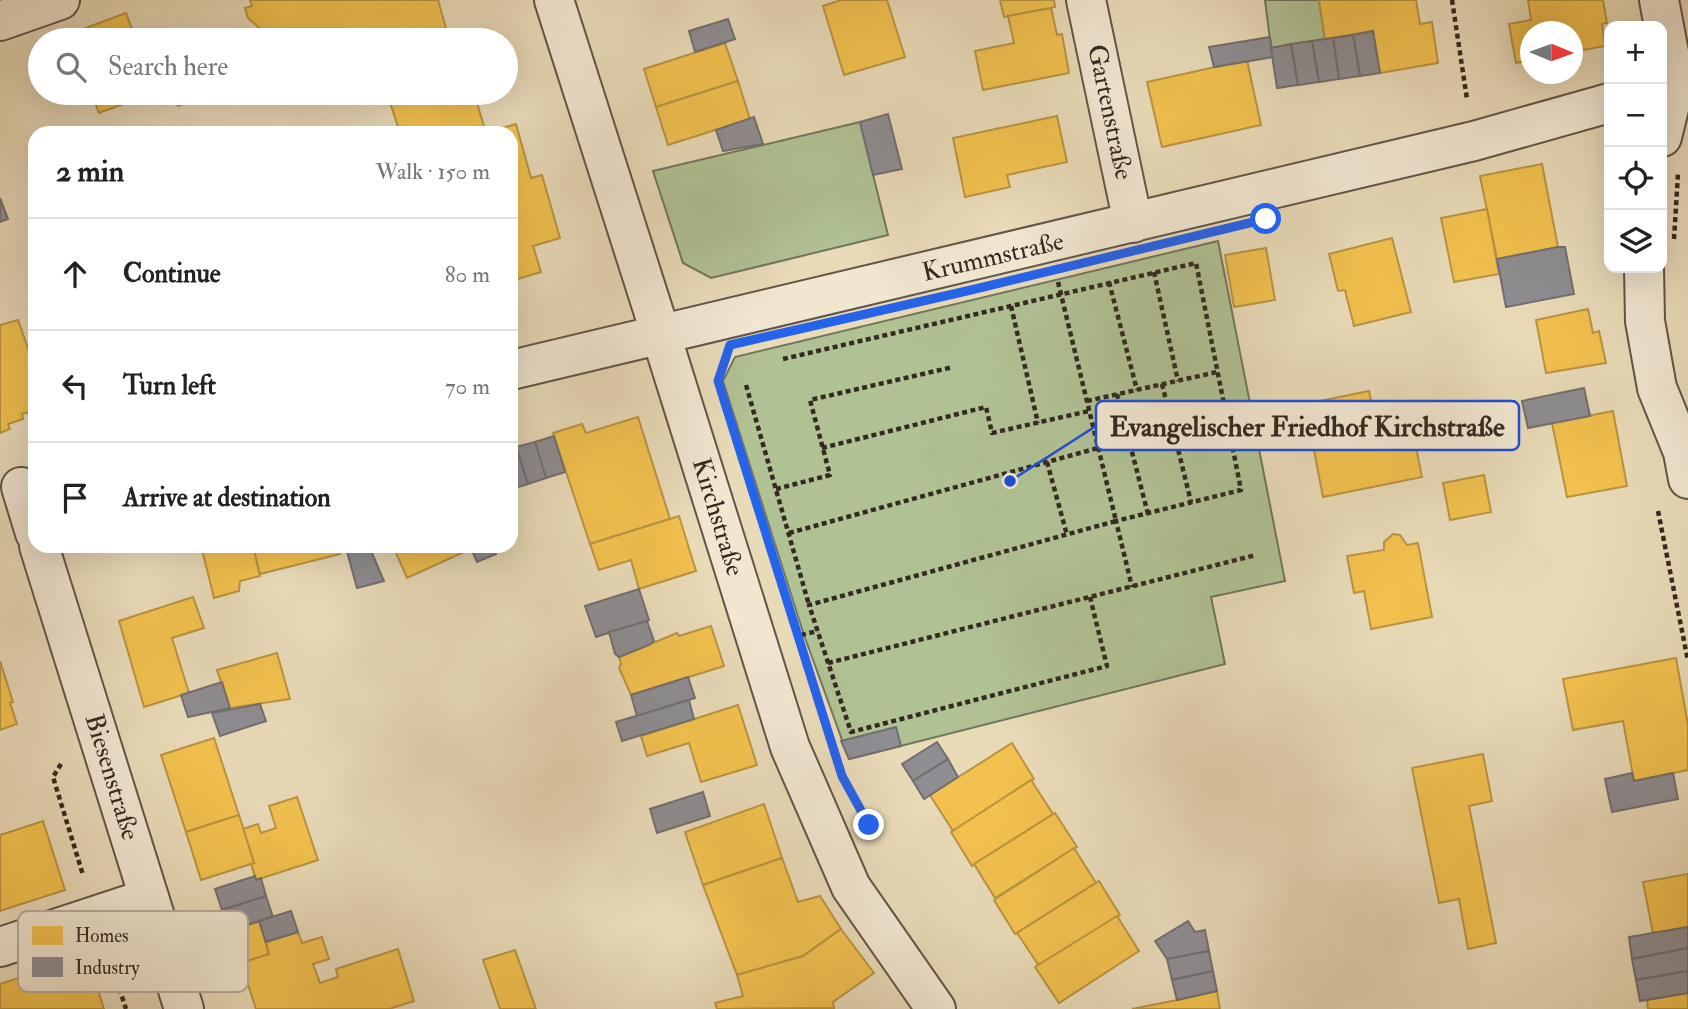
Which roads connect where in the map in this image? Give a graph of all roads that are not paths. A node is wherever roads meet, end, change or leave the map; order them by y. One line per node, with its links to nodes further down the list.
1 (60, 0): 5 (street)
2 (554, 0): 11 (street, Kirchstraße)
3 (1086, 0): 9 (street, Gartenstraße)
4 (1659, 0): 6 (street)
5 (0, 21)
6 (1675, 85): 8 (street)
7 (1604, 104): 9 (street, Krummstraße)
8 (1667, 117)
9 (1133, 223): 11 (street, Krummstraße)
10 (1644, 273): 13 (street)
11 (661, 335): 12 (street, Krummstraße); 24 (street, Kirchstraße)
12 (518, 368)
13 (1688, 479)
14 (19, 487): 15 (street)
15 (28, 513)
16 (41, 553): 17 (street, Biesenstraße)
17 (149, 898): 18 (street); 19 (street, Biesenstraße)
18 (109, 911)
19 (153, 911)
20 (18, 941): 21 (street)
21 (0, 947)
22 (179, 992): 23 (street, Biesenstraße)
23 (184, 1009)
24 (936, 1009)

